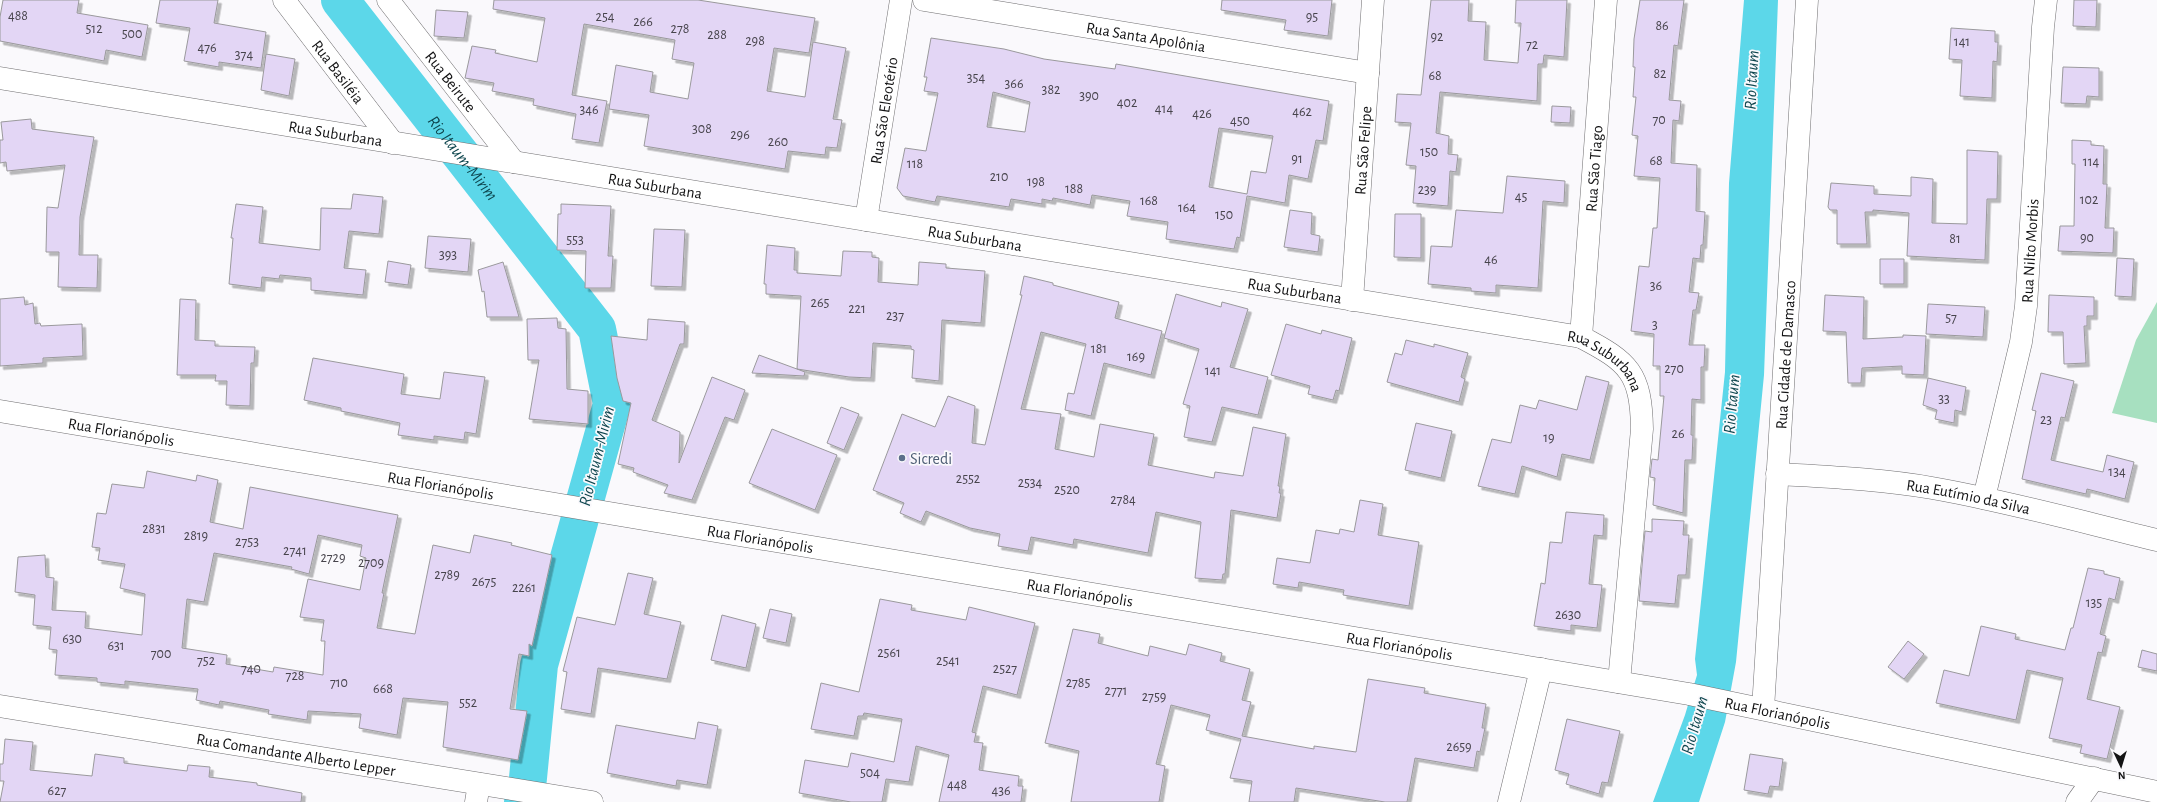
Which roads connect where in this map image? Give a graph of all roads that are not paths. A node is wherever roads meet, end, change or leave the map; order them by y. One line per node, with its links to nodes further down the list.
1 (284, 0): 11 (street, Rua Basiléia)
2 (388, 0): 12 (street, Rua Beirute)
3 (901, 0): 13 (street, Rua São Eleotério)
4 (924, 0): 9 (street, Rua Santa Apolônia)
5 (1373, 0): 9 (street, Rua São Felipe)
6 (1606, 0): 15 (street, Rua São Tiago)
7 (1807, 0): 17 (street, Rua Cidade de Damasco)
8 (2046, 0): 18 (street, Rua Nilto Morbis)
9 (1368, 73): 14 (street, Rua São Felipe)
10 (0, 78): 11 (street, Rua Suburbana)
11 (396, 143): 12 (street, Rua Suburbana)
12 (514, 162): 13 (street, Rua Suburbana)
13 (866, 220): 14 (street, Rua Suburbana)
14 (1352, 300): 15 (street, Rua Suburbana)
15 (1581, 337): 21 (street, Rua Suburbana)
16 (0, 411): 20 (street, Rua Florianópolis)
17 (1777, 474): 18 (street, Rua Eutímio da Silva); 23 (street, Rua Cidade de Damasco)
18 (1984, 498): 19 (street, Rua Eutímio da Silva)
19 (2157, 540)
20 (1541, 669): 21 (street, Rua Florianópolis); 29 (street)
21 (1619, 682): 23 (street, Rua Florianópolis)
22 (0, 706): 26 (street, Rua Comandante Alberto Lepper)
23 (1763, 709): 24 (street, Rua Florianópolis)
24 (2094, 778): 25 (street, Rua Florianópolis); 30 (street)
25 (2157, 792)
26 (477, 793): 27 (street, Rua Comandante Alberto Lepper)
27 (561, 798): 28 (street, Rua Comandante Alberto Lepper)
28 (592, 802)
29 (1509, 802)
30 (2077, 802)

